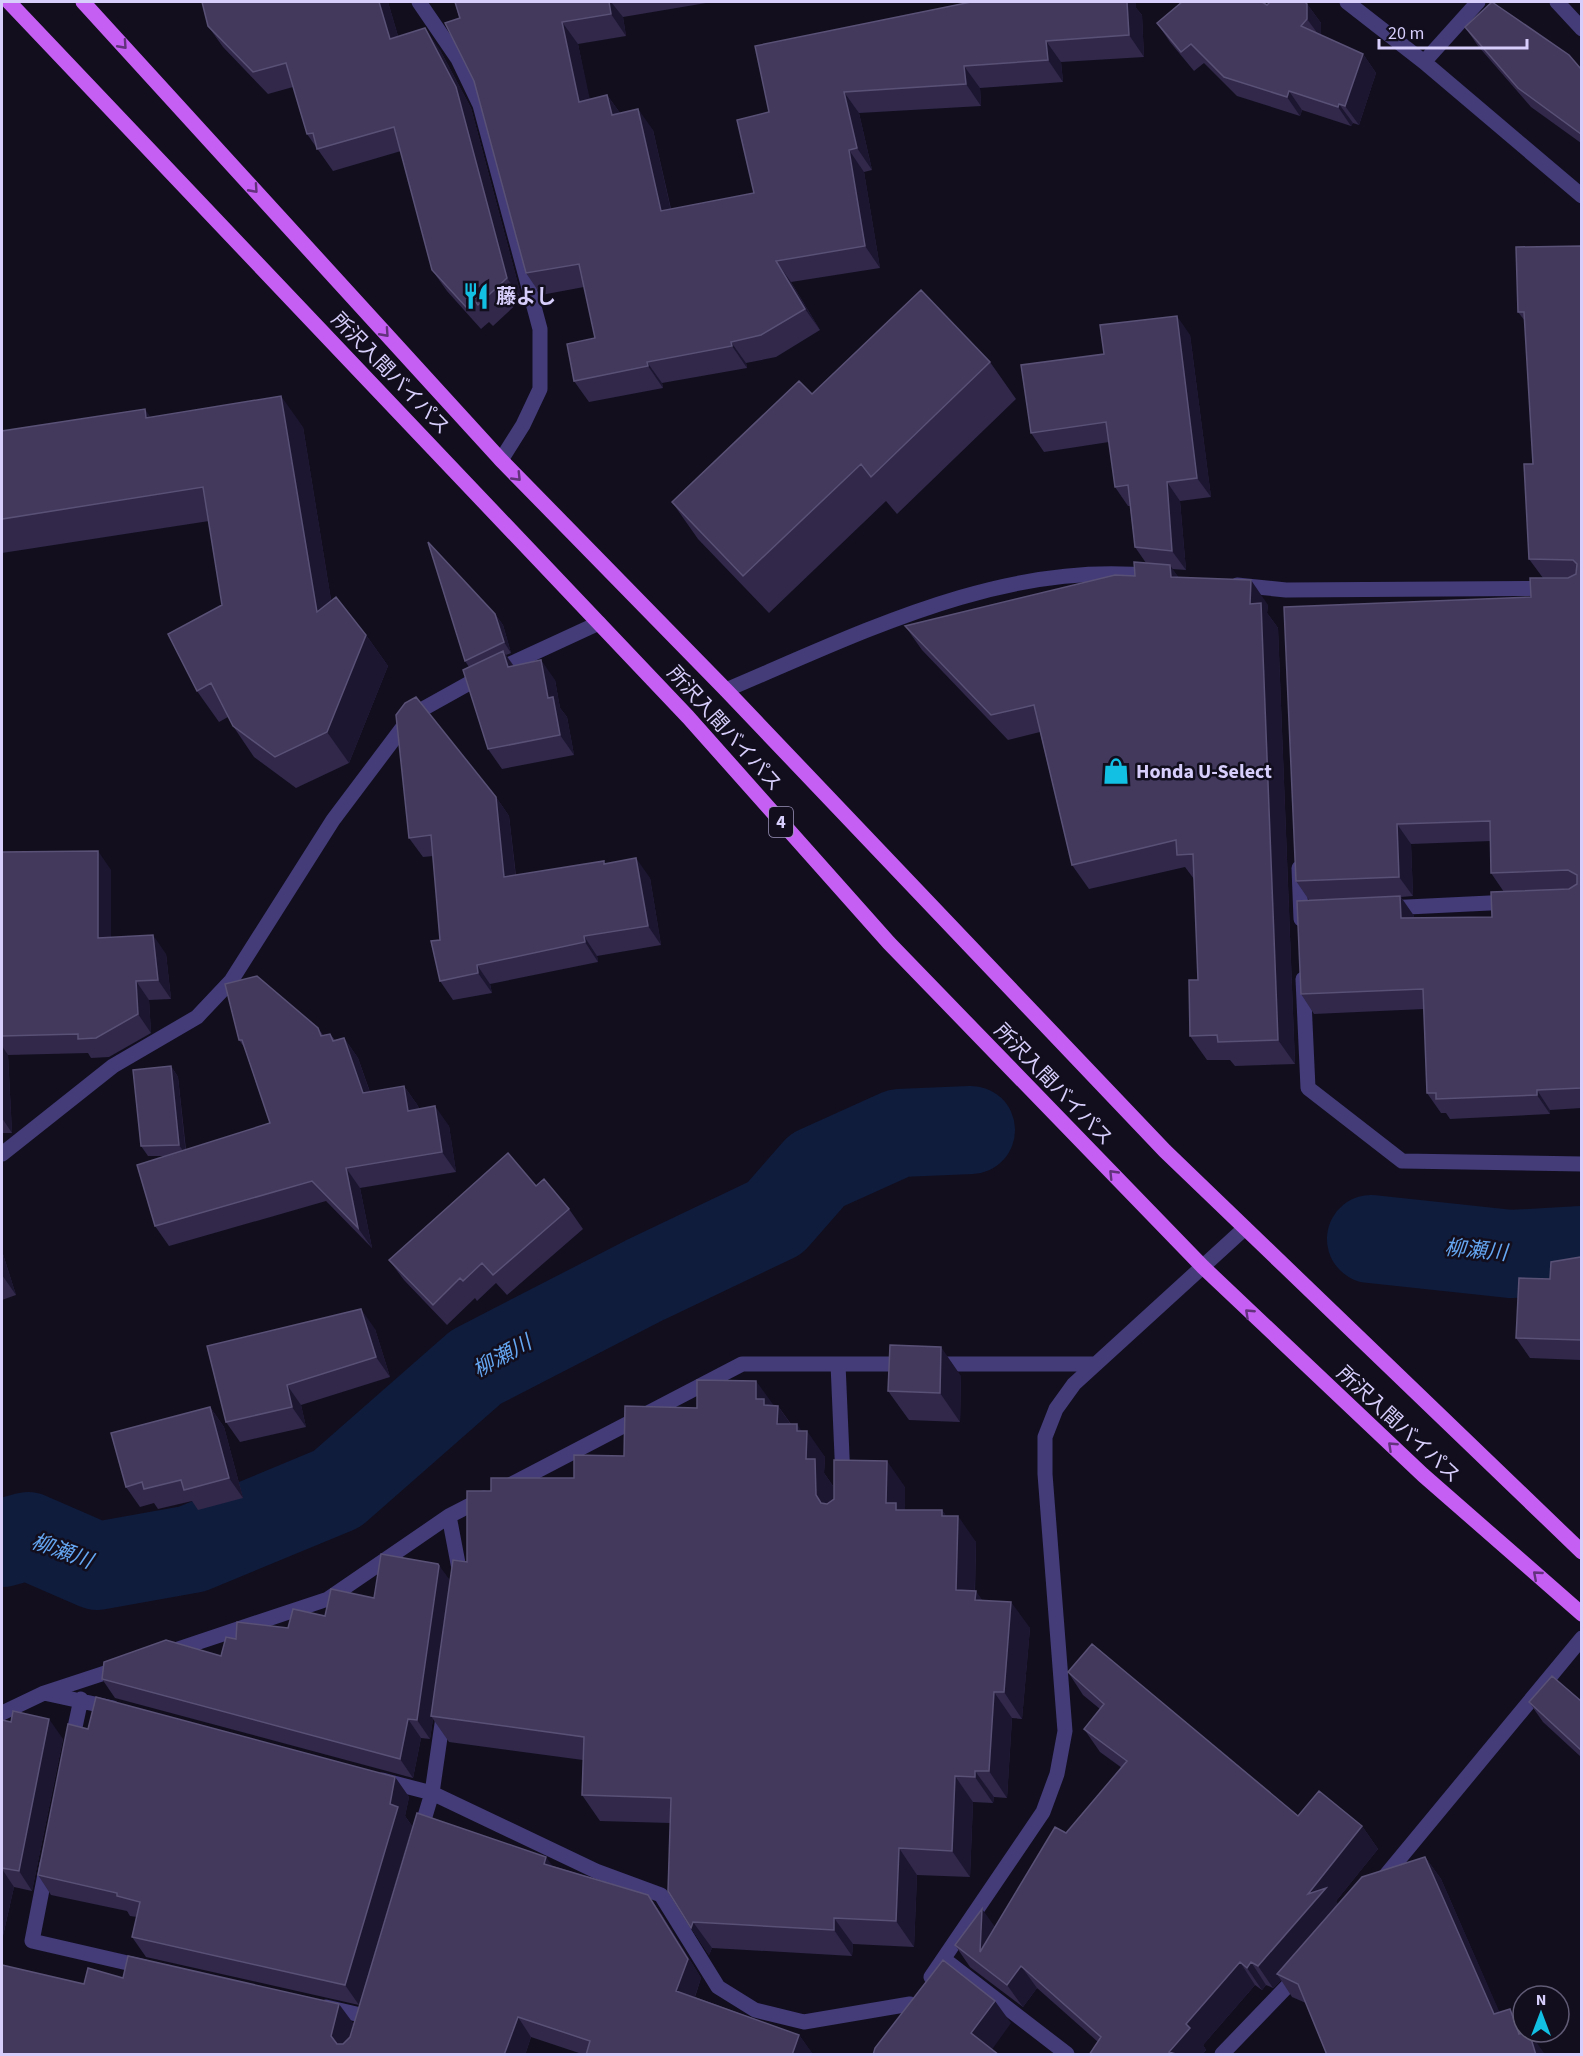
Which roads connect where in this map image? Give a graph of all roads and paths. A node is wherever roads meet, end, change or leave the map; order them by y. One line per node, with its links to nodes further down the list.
1 (9, 2): 14 (main road, 所沢入間バイパス / 4)
2 (84, 2): 10 (main road, 所沢入間バイパス, one-way to 10)
3 (418, 2): 10 (street)
4 (1347, 2): 8 (street)
5 (1478, 2): 8 (street)
6 (1557, 2): 7 (street)
7 (1581, 29)
8 (1424, 62): 9 (street)
9 (1581, 196)
10 (501, 460): 15 (main road, 所沢入間バイパス, one-way to 15)
11 (1174, 578): 15 (street)
12 (1219, 583): 13 (street)
13 (1581, 588)
14 (599, 623): 21 (street); 24 (main road, 所沢入間バイパス / 4, one-way to 14)
15 (726, 690): 23 (main road, 所沢入間バイパス)
16 (1298, 852): 19 (street)
17 (1523, 902): 18 (street)
18 (1371, 908)
19 (1301, 935)
20 (1302, 958): 22 (street)
21 (2, 1154)
22 (1581, 1164)
23 (1245, 1228): 24 (street); 29 (main road, 所沢入間バイパス)
24 (1203, 1267): 26 (street); 31 (main road, 所沢入間バイパス / 4, one-way to 24)
25 (838, 1364): 26 (street); 27 (street); 28 (street)
26 (1094, 1364): 46 (street)
27 (843, 1498)
28 (449, 1516): 30 (street); 33 (street)
29 (1581, 1552)
30 (460, 1596)
31 (1581, 1614)
32 (1581, 1638): 45 (street)
33 (158, 1656)
34 (135, 1663): 36 (street)
35 (447, 1689): 42 (street)
36 (44, 1693): 37 (street); 39 (street)
37 (81, 1699): 38 (street); 40 (street)
38 (126, 1711)
39 (2, 1713)
40 (69, 1757)
41 (364, 1775): 42 (street)
42 (432, 1793): 44 (street); 49 (street)
43 (50, 1849): 48 (street)
44 (415, 1849)
45 (1372, 1891)
46 (945, 1959): 49 (street); 53 (street)
47 (1312, 1960): 54 (street)
48 (158, 1970)
49 (917, 1995): 51 (street)
50 (308, 2003): 52 (street)
51 (898, 2021)
52 (360, 2035)
53 (1067, 2055)
54 (1222, 2055)

